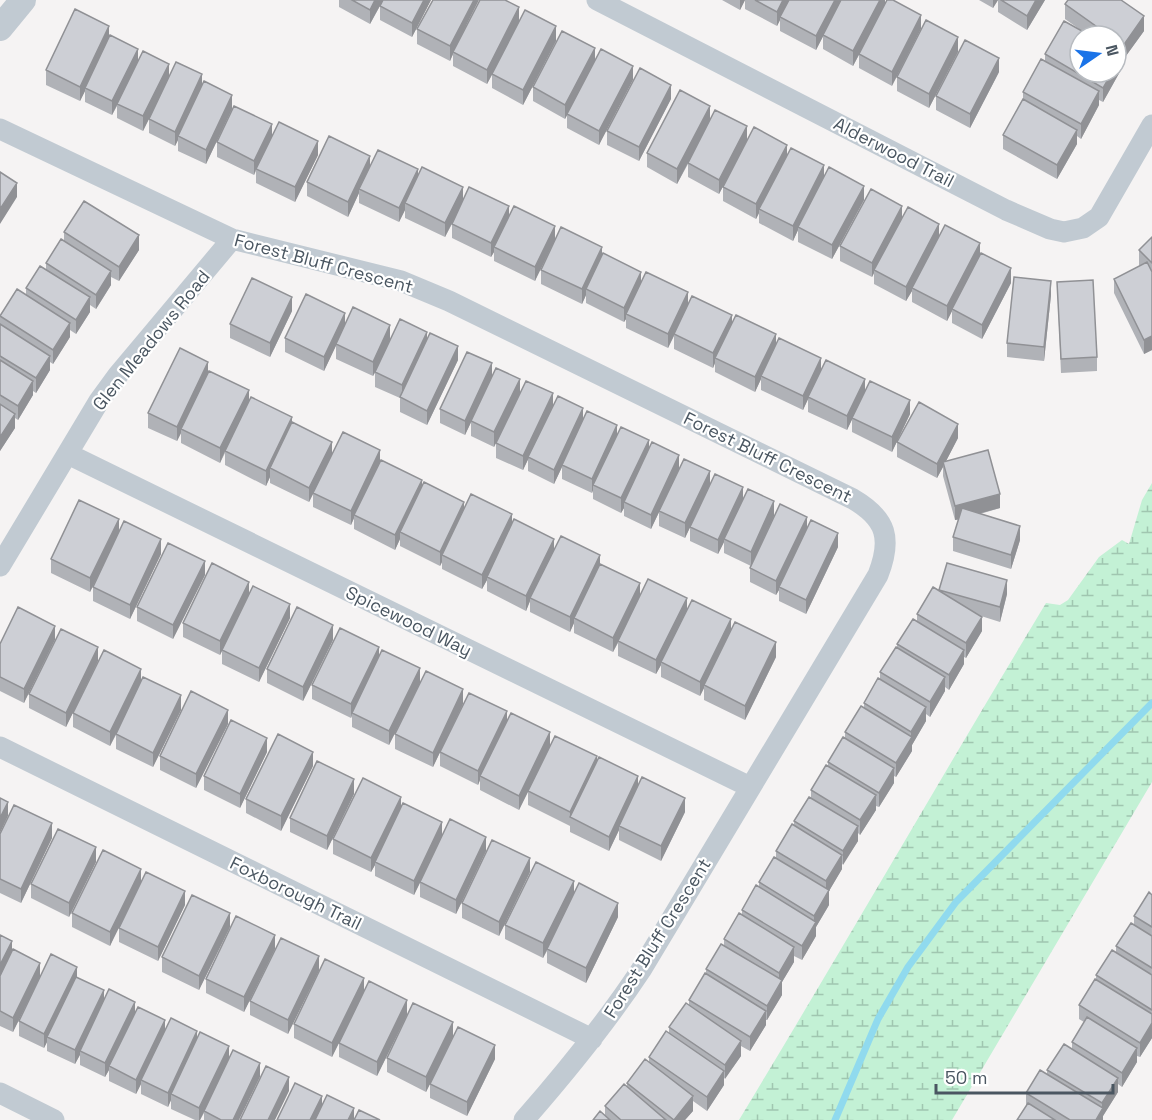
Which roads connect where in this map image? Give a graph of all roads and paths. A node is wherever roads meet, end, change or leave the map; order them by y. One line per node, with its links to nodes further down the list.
1 (23, 0): 3 (street)
2 (597, 0): 4 (street, Alderwood Trail)
3 (0, 28)
4 (1152, 125)
5 (0, 129): 6 (street, Forest Bluff Crescent)
6 (232, 239): 7 (street, Glen Meadows Road); 10 (street, Forest Bluff Crescent)
7 (68, 454): 8 (street, Glen Meadows Road); 10 (street, Spicewood Way)
8 (0, 566)
9 (0, 747): 11 (street, Foxborough Trail)
10 (750, 787): 11 (street, Forest Bluff Crescent)
11 (592, 1039): 14 (street, Forest Bluff Crescent)
12 (0, 1093): 13 (street)
13 (54, 1120)
14 (524, 1120)

